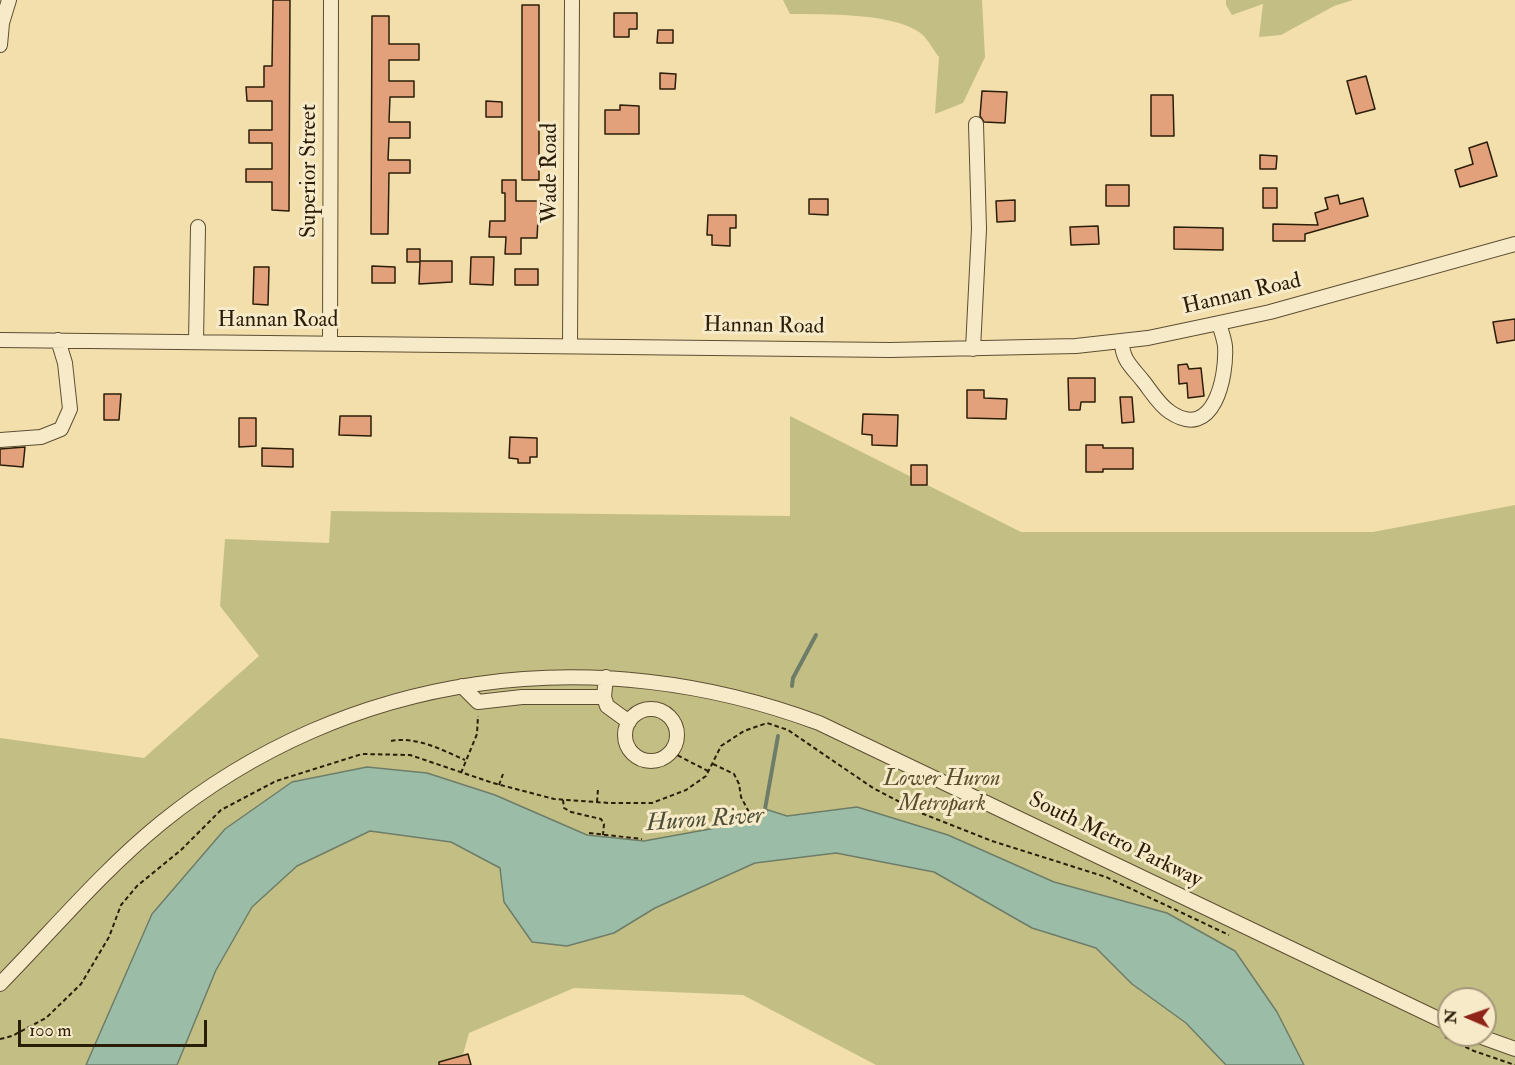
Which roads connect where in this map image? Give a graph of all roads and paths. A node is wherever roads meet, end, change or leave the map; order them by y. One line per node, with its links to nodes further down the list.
1 (9, 0): 4 (street)
2 (331, 0): 12 (street, Superior Street)
3 (573, 0): 14 (street, Wade Road)
4 (0, 45)
5 (976, 124): 15 (street)
6 (198, 227): 11 (street)
7 (1515, 244): 8 (street, Hannan Road)
8 (1219, 323): 13 (street, Hannan Road); 13 (street)
9 (0, 340): 10 (street, Hannan Road)
10 (58, 340): 11 (street, Hannan Road); 16 (street)
11 (196, 342): 12 (street, Hannan Road)
12 (330, 342): 14 (street, Hannan Road)
13 (1122, 342): 15 (street, Hannan Road)
14 (570, 345): 15 (street, Hannan Road)
15 (973, 349)
16 (0, 440)
17 (606, 677): 18 (street, South Metro Parkway); 19 (street); 39 (street, South Metro Parkway)
18 (462, 686): 20 (street); 38 (street, South Metro Parkway)
19 (604, 697): 20 (street); 21 (street)
20 (478, 702): 24 (path)
21 (629, 722): 23 (street); 23 (street)
22 (391, 741): 24 (path)
23 (671, 752): 26 (path)
24 (465, 760): 27 (path)
25 (712, 764): 26 (path); 33 (path); 37 (path)
26 (708, 771): 32 (path)
27 (461, 772): 29 (path); 40 (path)
28 (503, 774): 29 (path)
29 (500, 785): 31 (path)
30 (598, 789): 32 (path)
31 (563, 800): 32 (path); 35 (path)
32 (597, 802)
33 (751, 816)
34 (589, 833): 35 (path)
35 (603, 835): 36 (path)
36 (642, 839)
37 (1235, 937)
38 (0, 984)
39 (1437, 1026)
40 (0, 1039)
41 (1497, 1043): 43 (street)
42 (1469, 1047): 44 (path)
43 (1515, 1049)
44 (1515, 1065)

